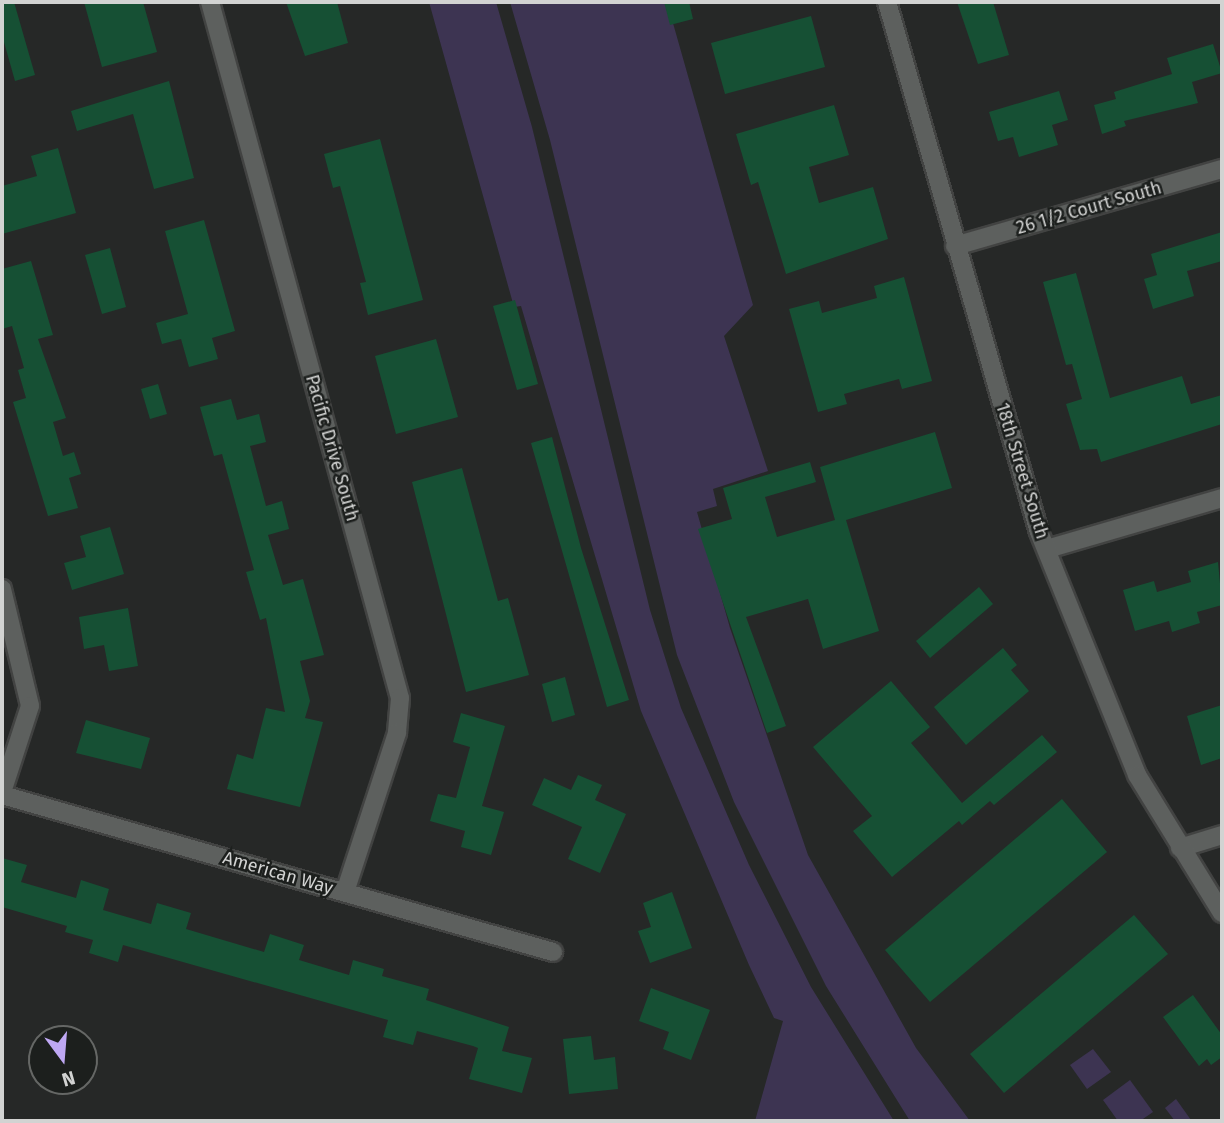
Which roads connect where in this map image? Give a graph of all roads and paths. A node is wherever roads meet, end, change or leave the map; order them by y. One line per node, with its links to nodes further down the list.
1 (210, 2): 11 (street, Pacific Drive South)
2 (887, 2): 4 (street, 18th Street South)
3 (1222, 169): 4 (street, 26 1/2 Court South)
4 (956, 246): 6 (street, 18th Street South)
5 (1222, 498): 6 (street)
6 (1046, 550): 10 (street, 18th Street South)
7 (2, 589): 8 (street)
8 (2, 793): 11 (street, American Way)
9 (1222, 835): 10 (street)
10 (1180, 848): 12 (street, 18th Street South)
11 (345, 892): 13 (street, American Way)
12 (1222, 913)
13 (553, 952)

